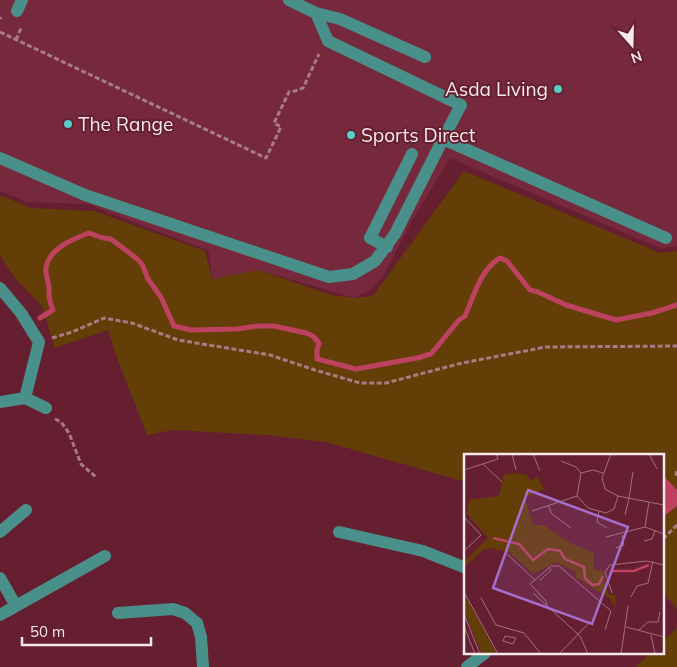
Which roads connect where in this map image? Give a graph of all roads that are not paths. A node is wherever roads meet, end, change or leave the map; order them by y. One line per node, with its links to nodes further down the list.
1 (289, 0): 2 (street)
2 (316, 13): 3 (street); 4 (street)
3 (425, 58)
4 (443, 139): 7 (street); 8 (street)
5 (412, 154): 8 (street)
6 (0, 158): 8 (street)
7 (666, 238)
8 (387, 246)
9 (0, 288): 10 (street)
10 (25, 398): 11 (street); 12 (street)
11 (0, 402)
12 (46, 408)
13 (26, 510): 14 (street)
14 (0, 532)
15 (339, 532): 17 (street)
16 (105, 556): 19 (street)
17 (464, 567)
18 (0, 578): 19 (street)
19 (16, 606): 21 (street)
20 (118, 613): 23 (street)
21 (0, 615)
22 (484, 654): 24 (street)
23 (203, 667)
24 (467, 667)

